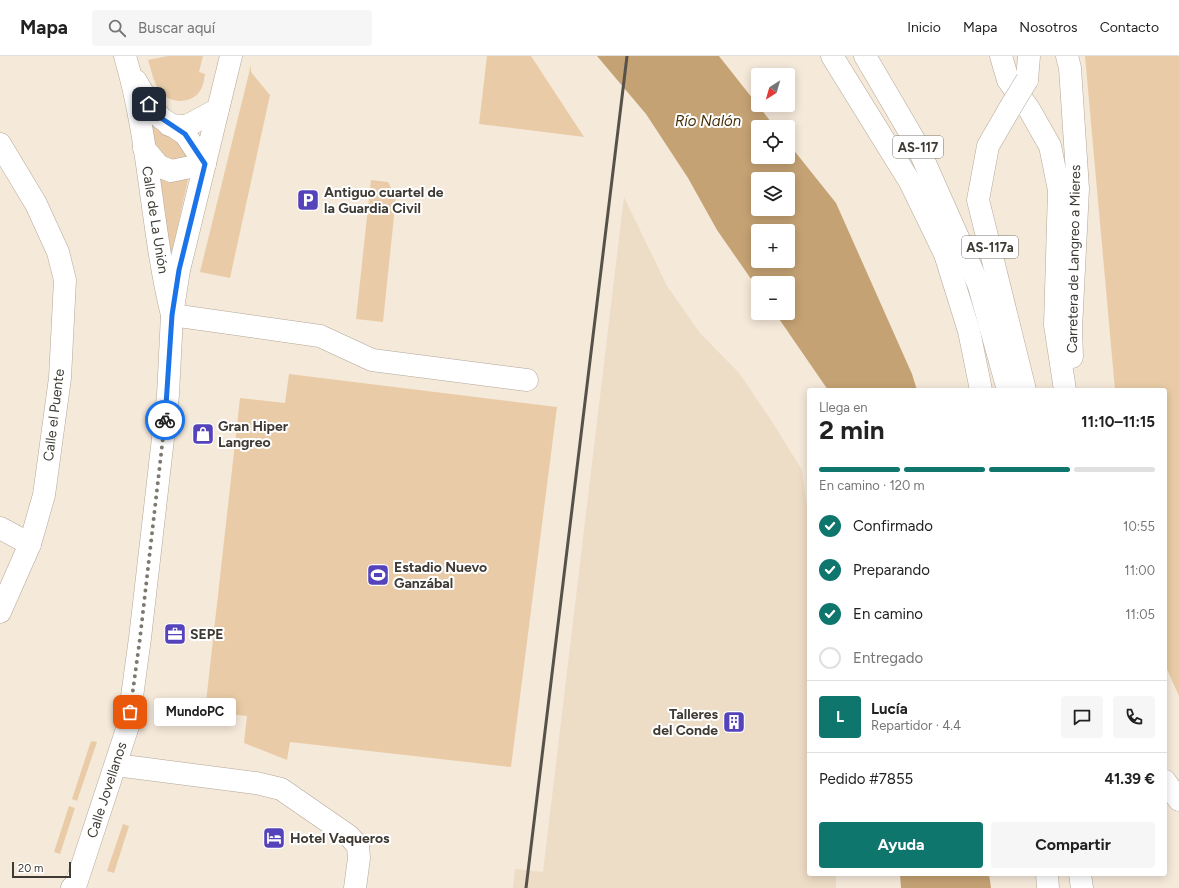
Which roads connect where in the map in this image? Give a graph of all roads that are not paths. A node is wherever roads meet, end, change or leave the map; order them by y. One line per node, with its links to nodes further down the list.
1 (832, 56): 13 (main road, AS-117a)
2 (865, 56): 13 (main road, AS-117)
3 (1001, 56): 19 (main road, Carretera de Langreo a Mieres)
4 (1029, 56): 18 (main road, AS-117a, bridge)
5 (1067, 56): 20 (main road, Carretera de Langreo a Mieres)
6 (127, 62): 9 (main road, Calle de La Unión); 11 (main road, Calle de La Unión)
7 (229, 65): 8 (main road, Calle Jovellanos)
8 (218, 109): 9 (main road); 12 (main road, Calle Jovellanos)
9 (169, 125): 12 (main road, Calle de La Unión)
10 (0, 144): 22 (main road, Calle el Puente)
11 (144, 148): 12 (main road, Calle de La Unión); 14 (main road, Calle de La Unión)
12 (205, 164): 14 (main road, Calle Jovellanos)
13 (953, 248): 16 (main road, AS-117); 17 (main road, AS-117)
14 (172, 315): 15 (main road); 24 (main road, Calle Jovellanos)
15 (527, 380)
16 (982, 388)
17 (1007, 388)
18 (1025, 388)
19 (1065, 388)
20 (1074, 388)
21 (0, 528): 22 (main road)
22 (30, 544): 23 (main road, Calle el Puente)
23 (0, 612)
24 (116, 765): 29 (main road, Calle Jovellanos); 30 (main road)
25 (1167, 783): 26 (main road)
26 (1179, 800)
27 (1047, 876): 31 (main road)
28 (1080, 876): 32 (main road)
29 (75, 887)
30 (355, 888)
31 (1048, 888)
32 (1082, 888)

